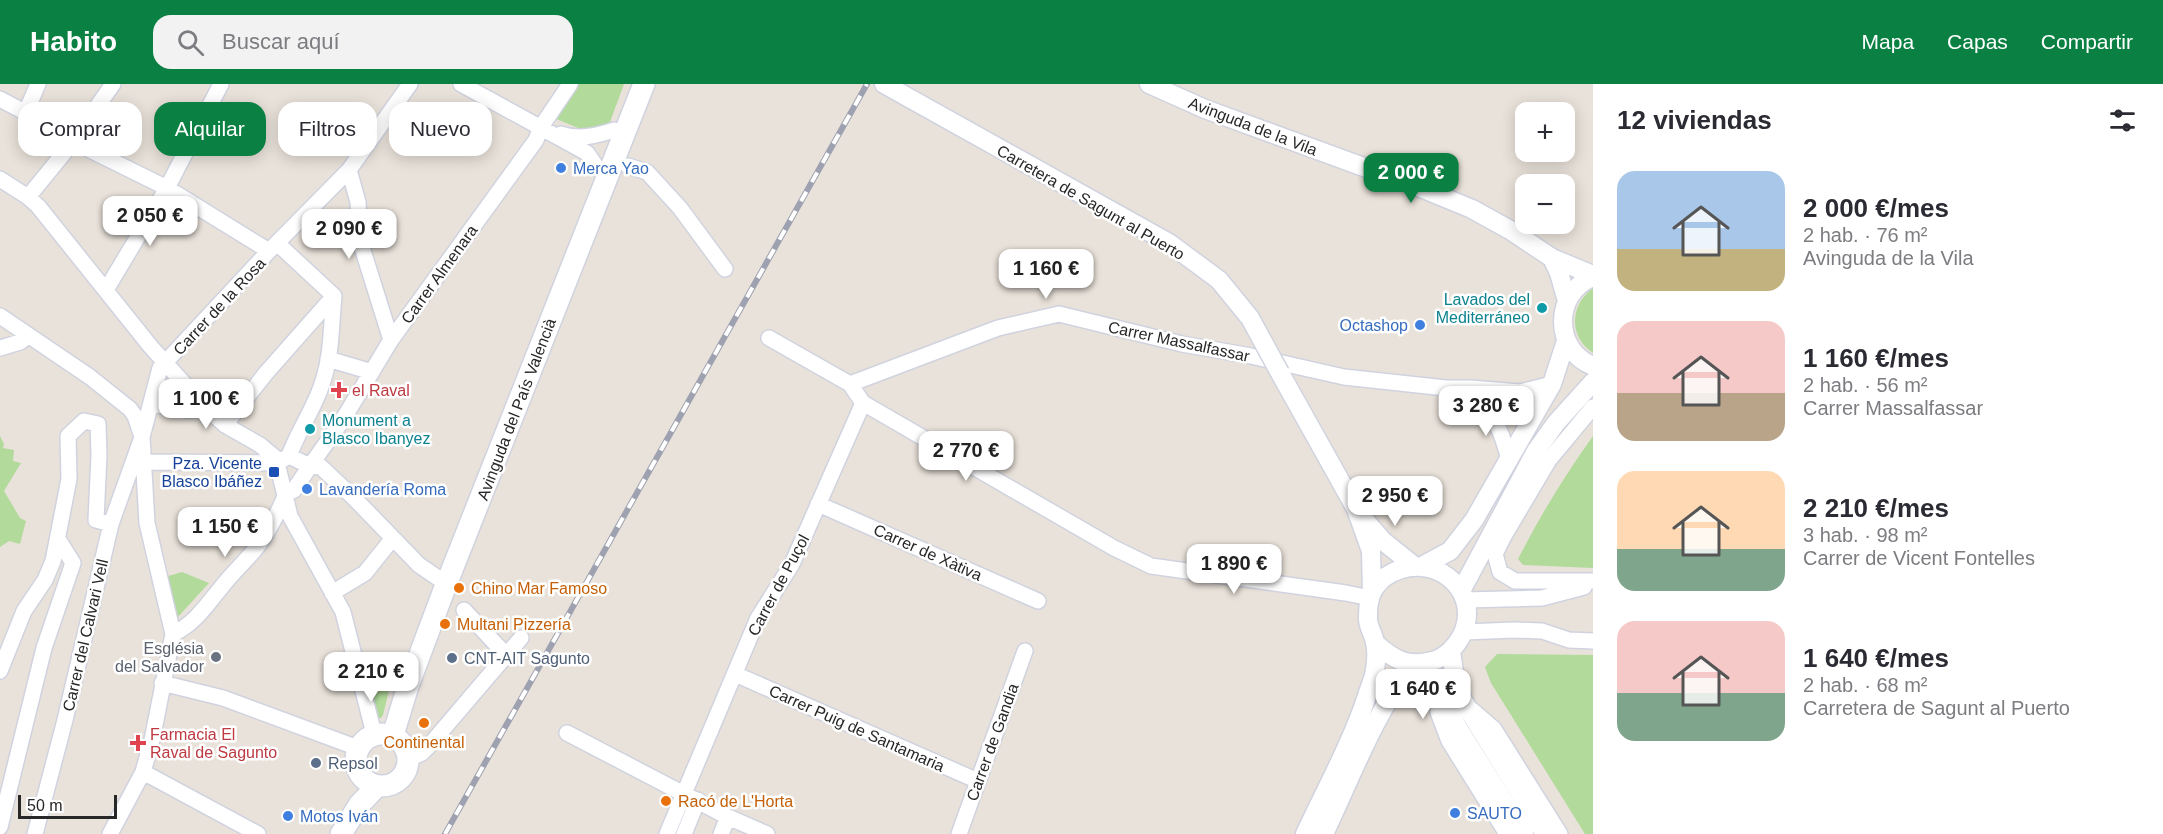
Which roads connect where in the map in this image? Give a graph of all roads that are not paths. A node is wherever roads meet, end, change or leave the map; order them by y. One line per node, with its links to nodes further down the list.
1 (38, 84): 12 (street)
2 (113, 84): 13 (street)
3 (221, 84): 23 (street)
4 (410, 84): 20 (street, Carrer de la Rosa)
5 (461, 84): 15 (street)
6 (570, 84): 15 (street, Carrer Almenara)
7 (632, 84): 16 (main road, Avinguda del País Valencià)
8 (644, 84): 16 (main road, Avinguda del País Valencià)
9 (884, 84): 58 (street, Carretera de Sagunt al Puerto, bridge)
10 (1149, 84): 26 (street, Avinguda de la Vila)
11 (0, 99): 14 (street)
12 (30, 102)
13 (100, 102)
14 (18, 108)
15 (541, 127): 16 (street); 21 (street); 35 (street, Carrer Almenara)
16 (618, 135): 19 (street); 21 (main road, Avinguda del País Valencià)
17 (62, 156): 24 (street)
18 (103, 156): 23 (street)
19 (628, 166): 21 (street); 27 (street)
20 (349, 170): 25 (street, Carrer de la Rosa); 35 (street)
21 (602, 176): 63 (main road, Avinguda del País Valencià); 85 (main road, Avinguda del País Valencià)
22 (0, 179): 24 (street)
23 (167, 188): 25 (street); 29 (street)
24 (28, 197): 29 (street)
25 (274, 247): 30 (street); 39 (street, Carrer de la Rosa)
26 (1552, 258): 28 (street, Avinguda de la Vila); 31 (street)
27 (725, 269)
28 (1593, 276): 31 (street)
29 (106, 290): 39 (street)
30 (334, 296): 38 (street); 50 (street)
31 (1567, 301): 36 (street)
32 (0, 316): 33 (street)
33 (28, 336): 37 (street); 51 (street)
34 (769, 338): 43 (street)
35 (391, 340): 41 (street, Carrer Almenara)
36 (1566, 341): 40 (street); 44 (street)
37 (0, 348)
38 (328, 359): 41 (street); 53 (street)
39 (165, 364): 46 (street, Carrer del Calvari Vell); 49 (street)
40 (1593, 366)
41 (372, 372): 55 (street, Carrer Almenara)
42 (1593, 382): 67 (street)
43 (850, 384): 45 (street, Carrer Massalfassar); 47 (street)
44 (1552, 384): 45 (street, Carrer Massalfassar); 52 (street)
45 (1446, 388): 52 (street, Carrer Massalfassar)
46 (151, 404): 49 (street); 51 (street, Carrer del Calvari Vell)
47 (863, 404): 57 (street, Carrer de Puçol); 66 (street)
48 (1593, 407): 64 (street)
49 (206, 408): 50 (street)
50 (225, 425): 53 (street)
51 (142, 437): 54 (street); 59 (street, Carrer del Calvari Vell)
52 (1509, 459): 62 (street)
53 (281, 460): 54 (street); 55 (street); 56 (street)
54 (145, 462): 71 (street)
55 (310, 466): 56 (street, Carrer Almenara); 60 (street)
56 (286, 494): 65 (street); 71 (street, Carrer Almenara)
57 (818, 504): 68 (street, Carrer de Xàtiva); 80 (street, Carrer de Puçol)
58 (1356, 509): 62 (street, Carretera de Sagunt al Puerto); 66 (street, Carretera de Sagunt al Puerto)
59 (111, 524): 61 (street); 92 (street, Carrer del Calvari Vell)
60 (393, 538): 63 (street); 65 (street)
61 (58, 539): 79 (street); 94 (street)
62 (1418, 565): 66 (street); 67 (street)
63 (438, 578): 85 (main road, Avinguda del País Valencià)
64 (1593, 583): 67 (street)
65 (332, 593): 85 (street)
66 (1371, 596): 74 (street)
67 (1463, 596): 70 (street)
68 (1038, 601)
69 (464, 610): 77 (street)
70 (1463, 632): 73 (street); 76 (street)
71 (173, 634): 81 (street)
72 (521, 638): 77 (street)
73 (1593, 641)
74 (1375, 643): 78 (street); 105 (street)
75 (1025, 651): 90 (street, Carrer de Gandia)
76 (1451, 651): 78 (street); 83 (street)
77 (506, 655): 87 (street)
78 (1415, 664): 82 (street); 106 (street)
79 (0, 671)
80 (735, 674): 90 (street, Carrer Puig de Santamaria); 91 (street, Carrer de Puçol)
81 (162, 683): 86 (street); 88 (street)
82 (1440, 693): 107 (street); 108 (street)
83 (1465, 704): 109 (street); 110 (street)
84 (567, 733): 91 (street)
85 (383, 734): 86 (main road); 87 (main road)
86 (358, 748): 89 (main road)
87 (408, 759): 89 (main road)
88 (143, 772): 97 (street); 98 (street)
89 (369, 781): 99 (main road)
90 (978, 781): 104 (street, Carrer de Gandia)
91 (691, 797): 93 (street); 100 (street, Carrer de Puçol); 101 (street, Carrer de Puçol)
92 (41, 814): 95 (street); 96 (street, Carrer del Calvari Vell)
93 (728, 817): 102 (street); 103 (street)
94 (0, 826)
95 (22, 834)
96 (35, 834)
97 (110, 834)
98 (258, 834)
99 (341, 834)
100 (667, 834)
101 (684, 834)
102 (721, 834)
103 (767, 834)
104 (960, 834)
105 (1305, 834)
106 (1324, 834)
107 (1507, 834)
108 (1524, 834)
109 (1545, 834)
110 (1560, 834)

